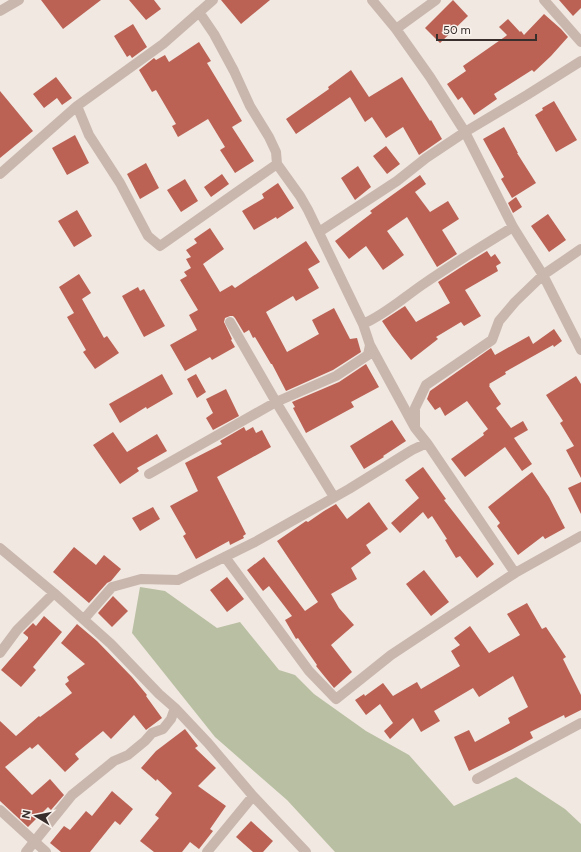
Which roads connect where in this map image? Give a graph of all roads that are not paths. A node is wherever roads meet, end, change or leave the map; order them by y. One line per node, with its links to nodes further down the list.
1 (19, 0): 6 (street)
2 (213, 0): 7 (street)
3 (372, 0): 8 (street)
4 (436, 0): 8 (street)
5 (544, 0): 9 (street)
6 (0, 11)
7 (199, 12): 11 (street); 13 (street)
8 (396, 28): 12 (street)
9 (581, 42)
10 (581, 61): 12 (street)
11 (77, 106): 13 (street); 14 (street)
12 (465, 132): 15 (street); 16 (street)
13 (277, 164): 16 (street)
14 (0, 174)
15 (513, 228): 18 (street); 20 (street)
16 (319, 232): 20 (street)
17 (581, 249): 18 (street)
18 (543, 275): 22 (street); 24 (street)
19 (230, 322): 23 (street)
20 (362, 324): 21 (street)
21 (370, 345): 23 (street); 24 (street)
22 (581, 350)
23 (276, 402): 26 (street); 27 (street)
24 (415, 428): 25 (street)
25 (427, 443): 27 (street); 31 (street)
26 (149, 474)
27 (334, 497): 30 (street)
28 (581, 536): 31 (street)
29 (0, 548): 32 (street)
30 (225, 557): 31 (street); 33 (street)
31 (515, 573)
32 (54, 592): 33 (street); 34 (street)
33 (84, 619): 35 (street)
34 (0, 653)
35 (175, 708): 38 (street); 40 (street)
36 (581, 723): 37 (street)
37 (477, 779)
38 (254, 796): 43 (street); 44 (street)
39 (0, 810): 40 (street)
40 (35, 842): 41 (street); 42 (street)
41 (26, 852)
42 (46, 852)
43 (207, 852)
44 (306, 852)

